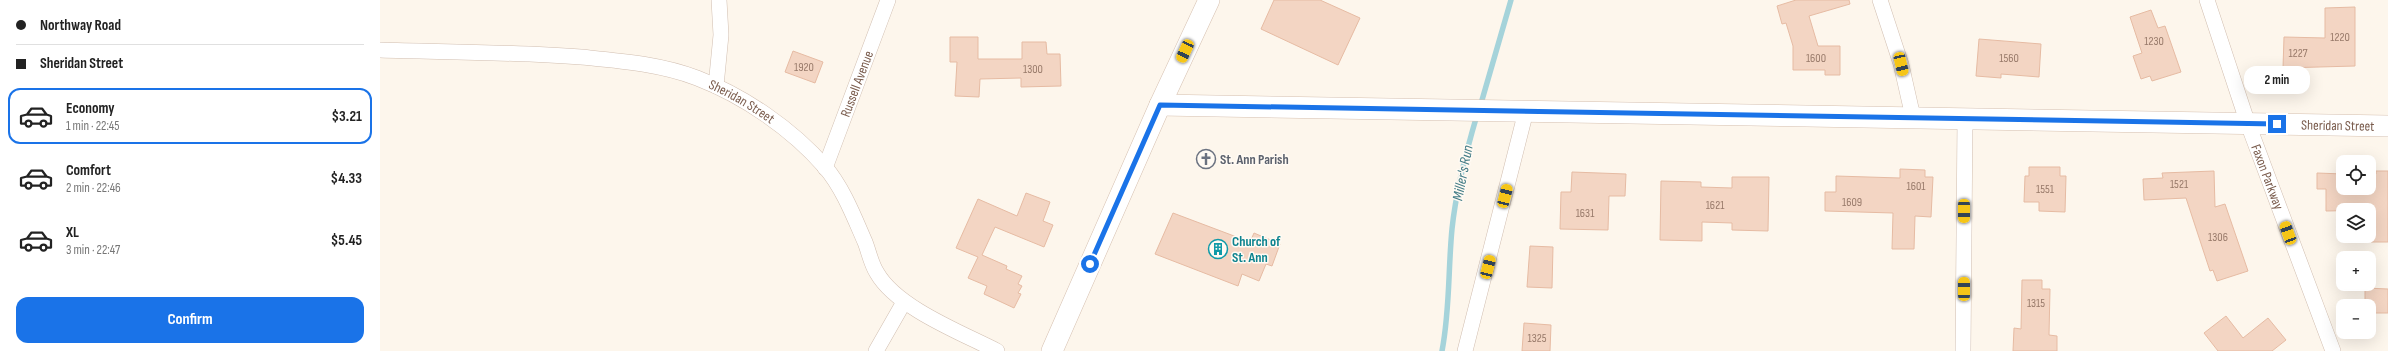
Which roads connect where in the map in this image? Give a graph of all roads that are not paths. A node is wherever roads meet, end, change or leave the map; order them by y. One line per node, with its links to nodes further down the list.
1 (719, 0): 7 (street)
2 (888, 0): 14 (street, Russell Avenue)
3 (1209, 0): 8 (street)
4 (1880, 0): 10 (street)
5 (2207, 0): 12 (street, Faxon Parkway)
6 (380, 50): 7 (street, Sheridan Street)
7 (716, 86): 14 (street, Sheridan Street)
8 (1160, 105): 9 (street, Sheridan Street); 18 (street)
9 (1526, 111): 10 (street, Sheridan Street); 19 (street)
10 (1913, 117): 11 (street, Sheridan Street)
11 (1965, 118): 12 (street, Sheridan Street); 20 (street)
12 (2248, 124): 13 (street, Sheridan Street); 21 (street, Faxon Parkway)
13 (2388, 126)
14 (825, 168): 15 (street, Sheridan Street)
15 (904, 302): 16 (street); 17 (street, Sheridan Street)
16 (876, 351)
17 (998, 351)
18 (1052, 351)
19 (1465, 351)
20 (1963, 351)
21 (2333, 351)

